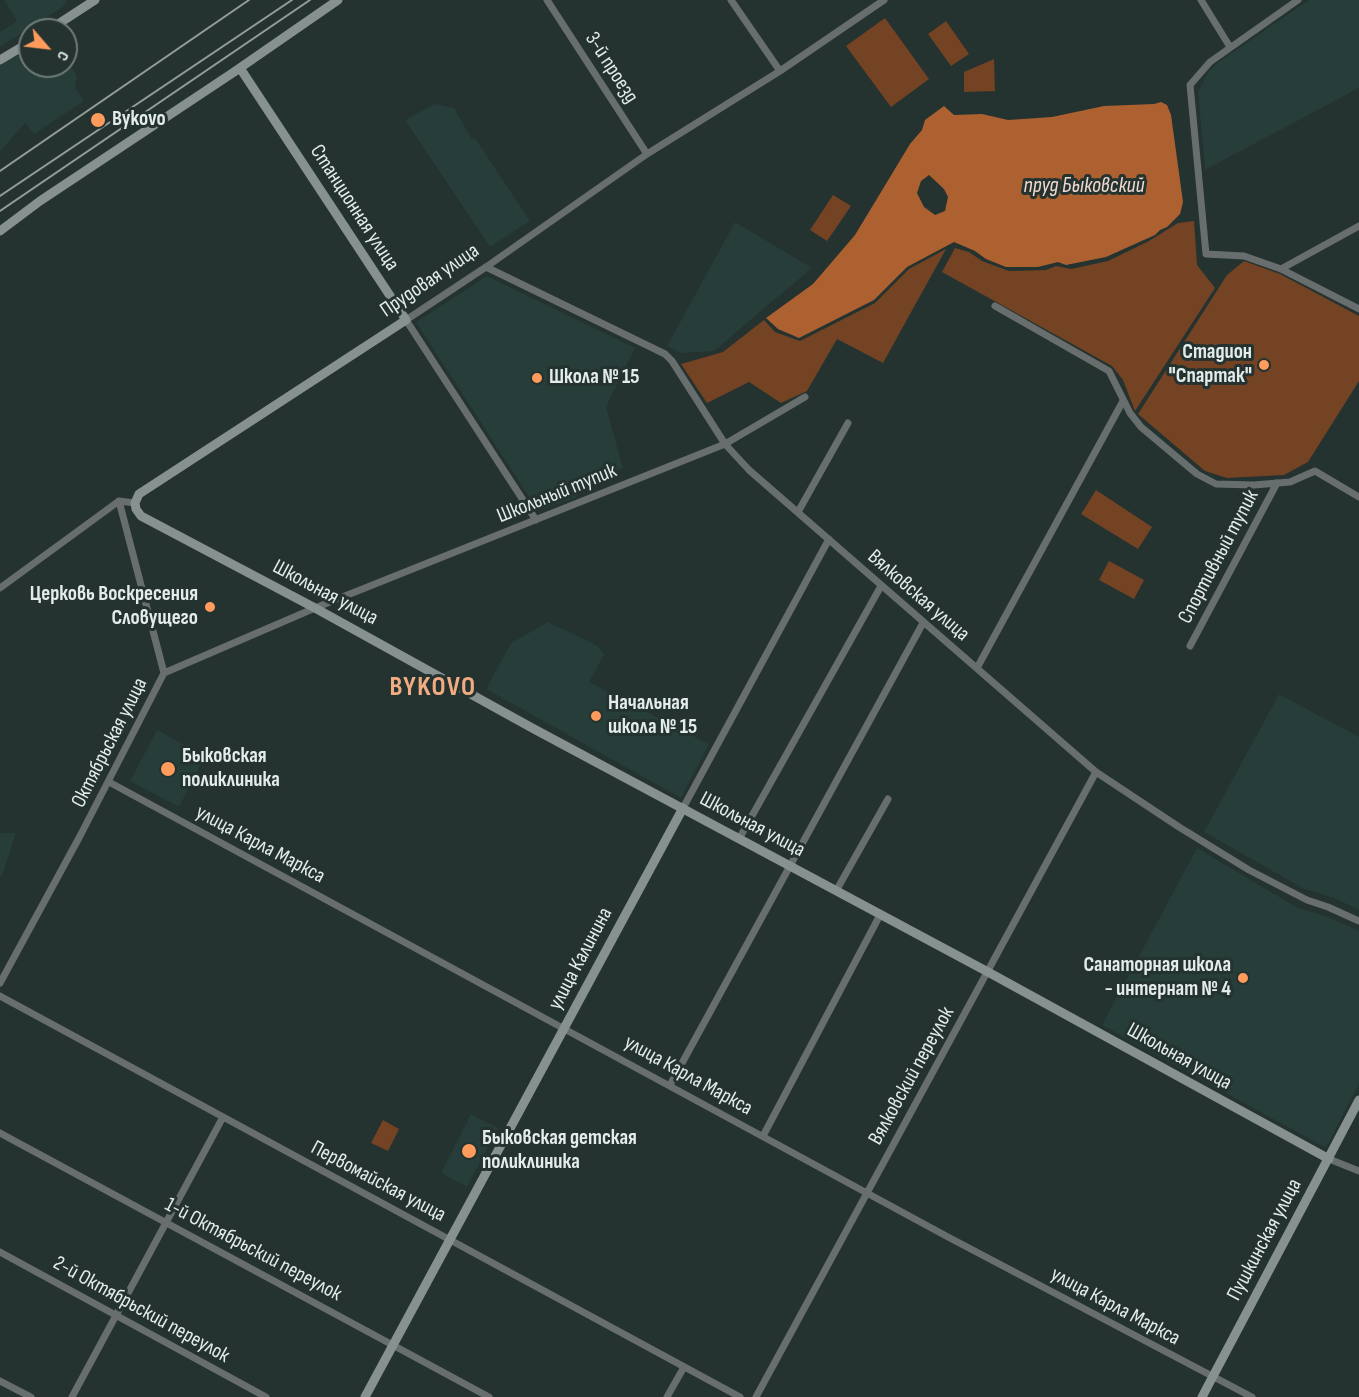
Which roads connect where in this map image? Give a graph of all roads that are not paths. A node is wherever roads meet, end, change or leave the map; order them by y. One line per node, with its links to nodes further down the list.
1 (338, 0): 12 (main road)
2 (547, 0): 14 (street, 3-й проезд)
3 (731, 0): 13 (street)
4 (884, 0): 13 (street, Прудовая улица)
5 (1201, 0): 9 (street)
6 (1298, 0): 9 (street)
7 (90, 2): 8 (main road)
8 (67, 18)
9 (1230, 47): 18 (street)
10 (18, 49): 11 (main road)
11 (0, 60)
12 (240, 68): 16 (main road); 21 (main road, Станционная улица)
13 (780, 71): 14 (street, Прудовая улица)
14 (647, 154): 17 (street, Прудовая улица)
15 (1359, 226): 18 (street)
16 (0, 231)
17 (486, 267): 21 (street, Прудовая улица); 25 (street, Вялковская улица)
18 (1281, 269): 20 (street)
19 (995, 306): 23 (street)
20 (1359, 309)
21 (406, 320): 29 (main road, Прудовая улица); 31 (street, Станционная улица)
22 (805, 397): 25 (street, Школьный тупик)
23 (1124, 400): 26 (street); 38 (street)
24 (848, 423): 30 (street)
25 (725, 444): 30 (street, Вялковская улица); 31 (street, Школьный тупик)
26 (1277, 483): 27 (street); 37 (street, Спортивный тупик)
27 (1359, 496)
28 (119, 501): 29 (street); 34 (street); 39 (street, Октябрьская улица)
29 (135, 503): 35 (main road, Школьная улица)
30 (798, 512): 32 (street, Вялковская улица)
31 (536, 520): 35 (street, Школьный тупик)
32 (829, 539): 33 (street, Вялковская улица); 43 (street, улица Калинина)
33 (881, 586): 36 (street, Вялковская улица); 44 (street)
34 (0, 588)
35 (315, 608): 39 (street, Школьный тупик); 43 (main road, Школьная улица)
36 (923, 623): 38 (street, Вялковская улица); 45 (street)
37 (1190, 646)
38 (977, 668): 40 (street, Вялковская улица)
39 (164, 673): 41 (street, Октябрьская улица)
40 (1096, 772): 48 (street, Вялковская улица); 49 (street, Вялковский переулок)
41 (109, 782): 50 (street, Октябрьская улица); 52 (street, улица Карла Маркса)
42 (888, 799): 46 (street)
43 (683, 808): 44 (main road, Школьная улица); 52 (main road, улица Калинина)
44 (739, 839): 45 (main road, Школьная улица)
45 (790, 867): 46 (main road, Школьная улица); 53 (street)
46 (836, 891): 47 (main road, Школьная улица)
47 (880, 915): 49 (main road, Школьная улица); 57 (street)
48 (1359, 921)
49 (988, 972): 58 (main road, Школьная улица); 60 (street, Вялковский переулок)
50 (0, 983)
51 (0, 996): 55 (street, Первомайская улица)
52 (565, 1027): 53 (street, улица Карла Маркса); 62 (main road, улица Калинина)
53 (670, 1085): 57 (street, улица Карла Маркса)
54 (1359, 1100): 58 (main road, Пушкинская улица)
55 (223, 1117): 61 (street); 62 (street, Первомайская улица)
56 (0, 1133): 61 (street, 1-й Октябрьский переулок)
57 (763, 1136): 60 (street, улица Карла Маркса)
58 (1329, 1159): 59 (street, Школьная улица); 67 (main road, Пушкинская улица)
59 (1359, 1172)
60 (866, 1193): 67 (street, улица Карла Маркса); 76 (street, Вялковский переулок)
61 (167, 1222): 64 (street); 65 (street, 1-й Октябрьский переулок)
62 (450, 1240): 65 (main road, улица Калинина); 66 (street, Первомайская улица)
63 (0, 1252): 64 (street, 2-й Октябрьский переулок)
64 (116, 1315): 70 (street); 71 (street, 2-й Октябрьский переулок)
65 (394, 1344): 72 (main road, улица Калинина); 73 (street, 1-й Октябрьский переулок)
66 (684, 1367): 74 (street); 75 (street, Первомайская улица)
67 (1213, 1377): 77 (main road, Пушкинская улица); 78 (street, улица Карла Маркса)
68 (0, 1380): 69 (street)
69 (31, 1397)
70 (72, 1397)
71 (266, 1397)
72 (365, 1397)
73 (489, 1397)
74 (667, 1397)
75 (740, 1397)
76 (756, 1397)
77 (1202, 1397)
78 (1252, 1397)

